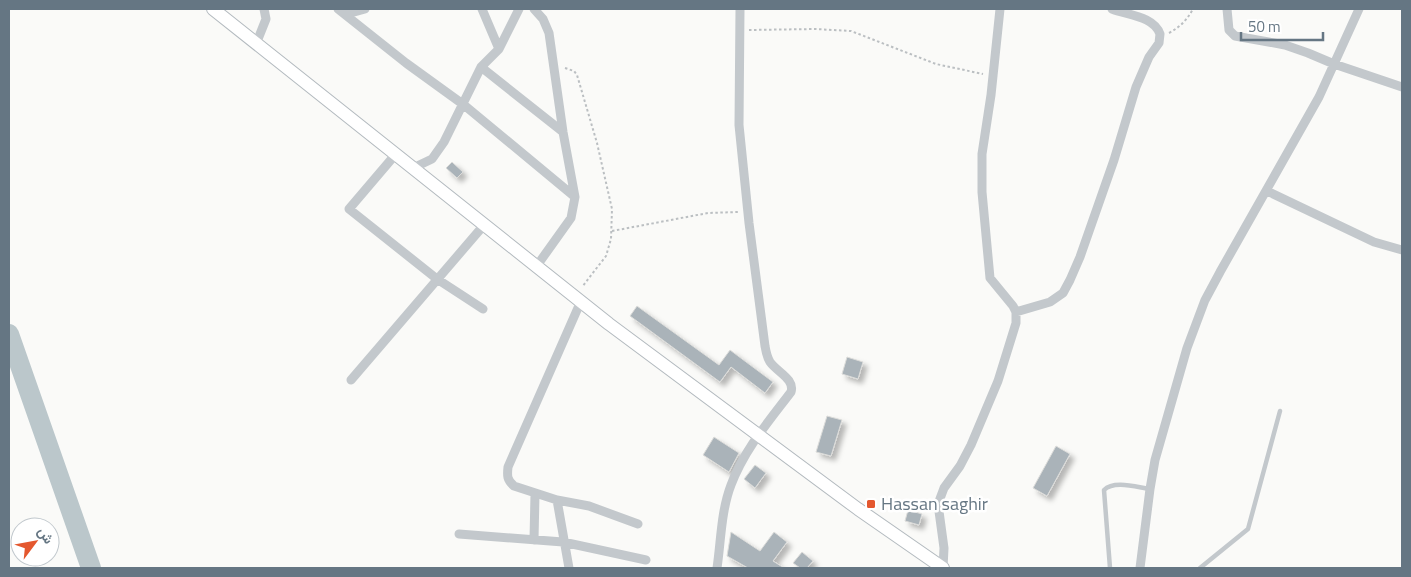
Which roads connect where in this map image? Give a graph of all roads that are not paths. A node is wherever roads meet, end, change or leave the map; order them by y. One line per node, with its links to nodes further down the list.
1 (213, 9): 14 (street)
2 (267, 9): 14 (street)
3 (338, 9): 13 (street)
4 (365, 9): 13 (street)
5 (482, 9): 15 (street)
6 (520, 9): 15 (street)
7 (534, 9): 20 (street)
8 (740, 9): 34 (street)
9 (1000, 9): 31 (street)
10 (1112, 9): 31 (street)
11 (1227, 9): 16 (street)
12 (1358, 9): 16 (street)
13 (347, 14): 19 (street)
14 (256, 44): 21 (street)
15 (499, 49): 17 (street)
16 (1334, 64): 18 (street); 23 (street)
17 (481, 67): 19 (street); 20 (street)
18 (1402, 87)
19 (464, 105): 22 (street); 24 (street)
20 (563, 132): 24 (street)
21 (396, 155): 22 (street); 28 (street)
22 (413, 168): 25 (street)
23 (1267, 191): 26 (street); 35 (street)
24 (575, 197): 27 (street)
25 (484, 225): 27 (street); 28 (street)
26 (1402, 250)
27 (536, 267): 29 (street)
28 (438, 279): 30 (street); 32 (street)
29 (578, 299): 34 (street); 36 (street)
30 (483, 309)
31 (1016, 312): 45 (street)
32 (351, 380)
33 (1280, 411): 48 (lane)
34 (758, 435): 44 (street); 45 (street)
35 (1150, 489): 46 (lane); 47 (street)
36 (535, 494): 37 (street); 40 (street)
37 (557, 500): 38 (street); 41 (street)
38 (638, 524)
39 (459, 534): 40 (street)
40 (534, 540): 41 (street)
41 (563, 542): 42 (street); 43 (street)
42 (646, 560)
43 (569, 568)
44 (717, 568)
45 (943, 568)
46 (1110, 568)
47 (1140, 568)
48 (1200, 568)

